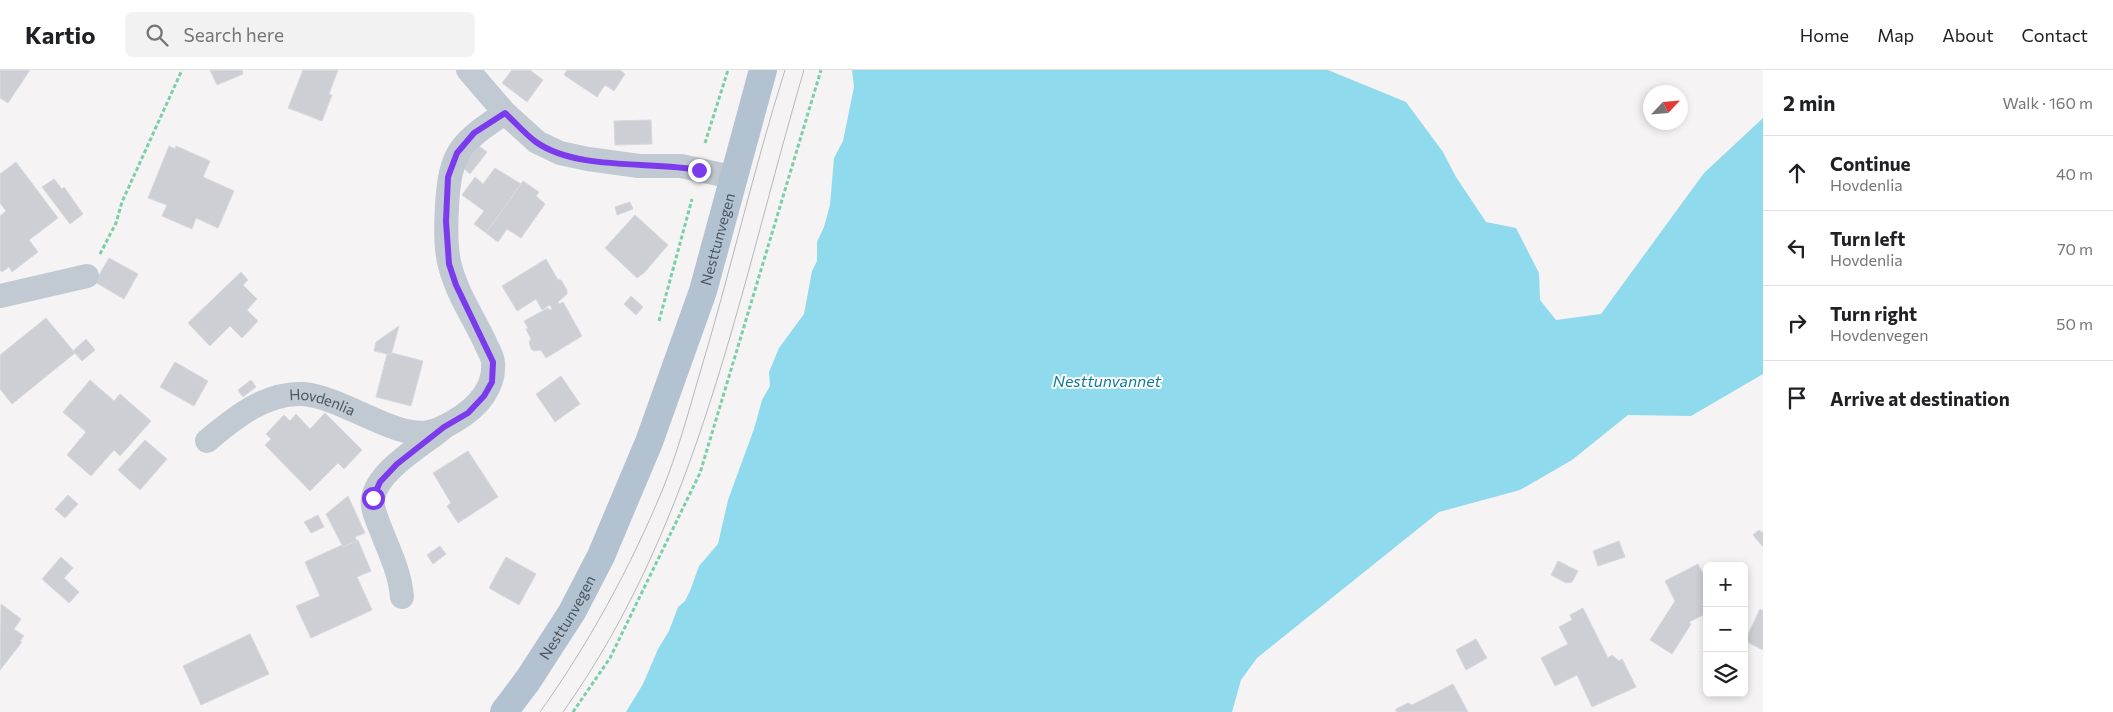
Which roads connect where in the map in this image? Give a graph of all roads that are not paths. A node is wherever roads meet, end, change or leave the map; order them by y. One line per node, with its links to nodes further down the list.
1 (468, 70): 4 (street)
2 (747, 70): 5 (main road, Nesttunvegen)
3 (763, 70): 8 (main road, Nesttunvegen)
4 (505, 113): 5 (street); 9 (street, Hovdenlia)
5 (718, 174): 8 (main road, Nesttunvegen)
6 (87, 276): 7 (street)
7 (0, 296)
8 (663, 405): 12 (main road, Nesttunvegen)
9 (444, 427): 10 (street, Hovdenlia); 11 (street, Hovdenlia)
10 (207, 441)
11 (402, 597)
12 (504, 712)

